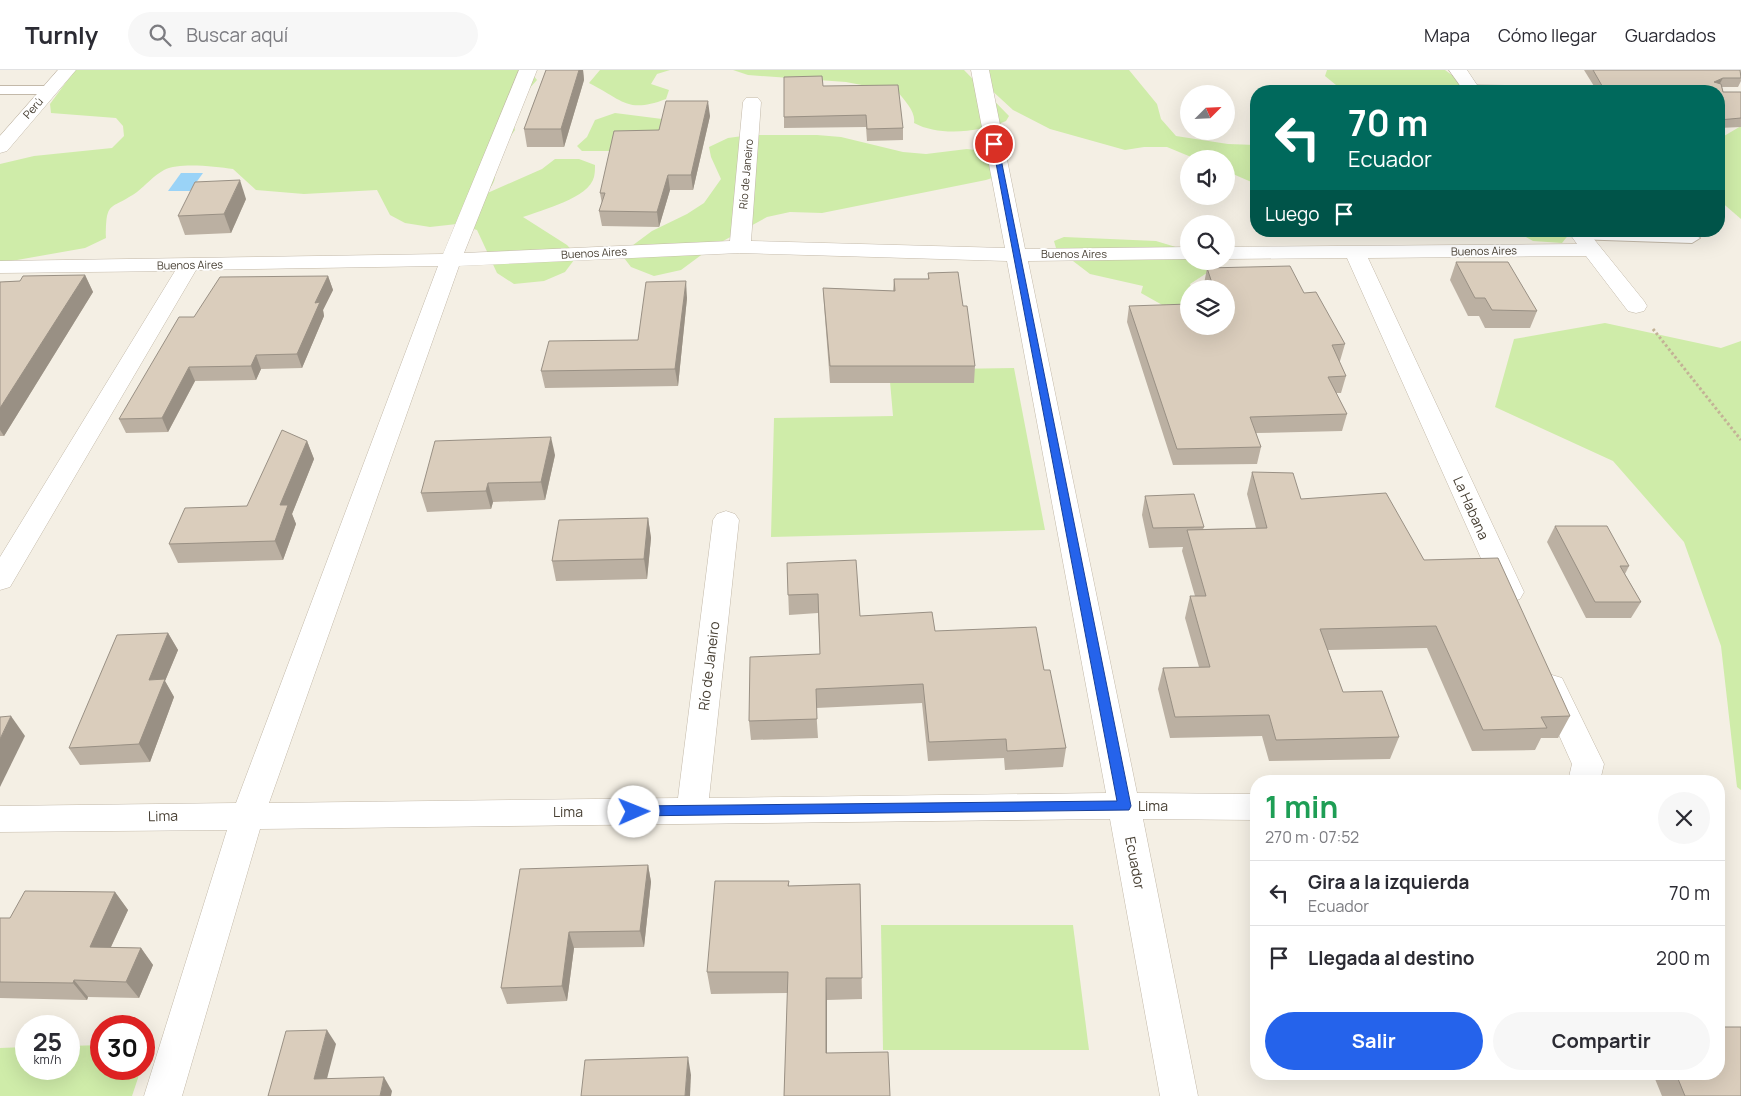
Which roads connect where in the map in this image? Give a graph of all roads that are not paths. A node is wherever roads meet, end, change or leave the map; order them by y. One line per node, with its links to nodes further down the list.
1 (67, 70): 7 (street, Perú)
2 (528, 70): 17 (street)
3 (980, 70): 16 (street, Ecuador)
4 (1458, 70): 5 (street)
5 (1469, 85)
6 (0, 90): 7 (lane)
7 (49, 90): 9 (street, Perú)
8 (752, 102): 12 (street, Río de Janeiro)
9 (0, 147)
10 (1692, 238): 11 (lane)
11 (1584, 239): 13 (street, Buenos Aires); 20 (street)
12 (740, 247): 16 (street, Buenos Aires); 17 (street, Buenos Aires)
13 (1355, 252): 15 (street, Buenos Aires); 23 (street, La Habana)
14 (1180, 253): 16 (street, Buenos Aires)
15 (1235, 253)
16 (1016, 255): 26 (street, Ecuador)
17 (451, 260): 18 (street, Buenos Aires); 29 (street)
18 (189, 265): 19 (street, Buenos Aires); 22 (street)
19 (0, 268)
20 (1636, 306)
21 (726, 520): 28 (street, Río de Janeiro)
22 (0, 580)
23 (1518, 611)
24 (1543, 665): 25 (street)
25 (1586, 773)
26 (1124, 806): 27 (street, Lima); 28 (street, Lima); 32 (street, Ecuador)
27 (1250, 807)
28 (692, 811): 29 (street, Lima)
29 (248, 815): 30 (street, Lima); 31 (street)
30 (0, 819)
31 (163, 1096)
32 (1179, 1096)

